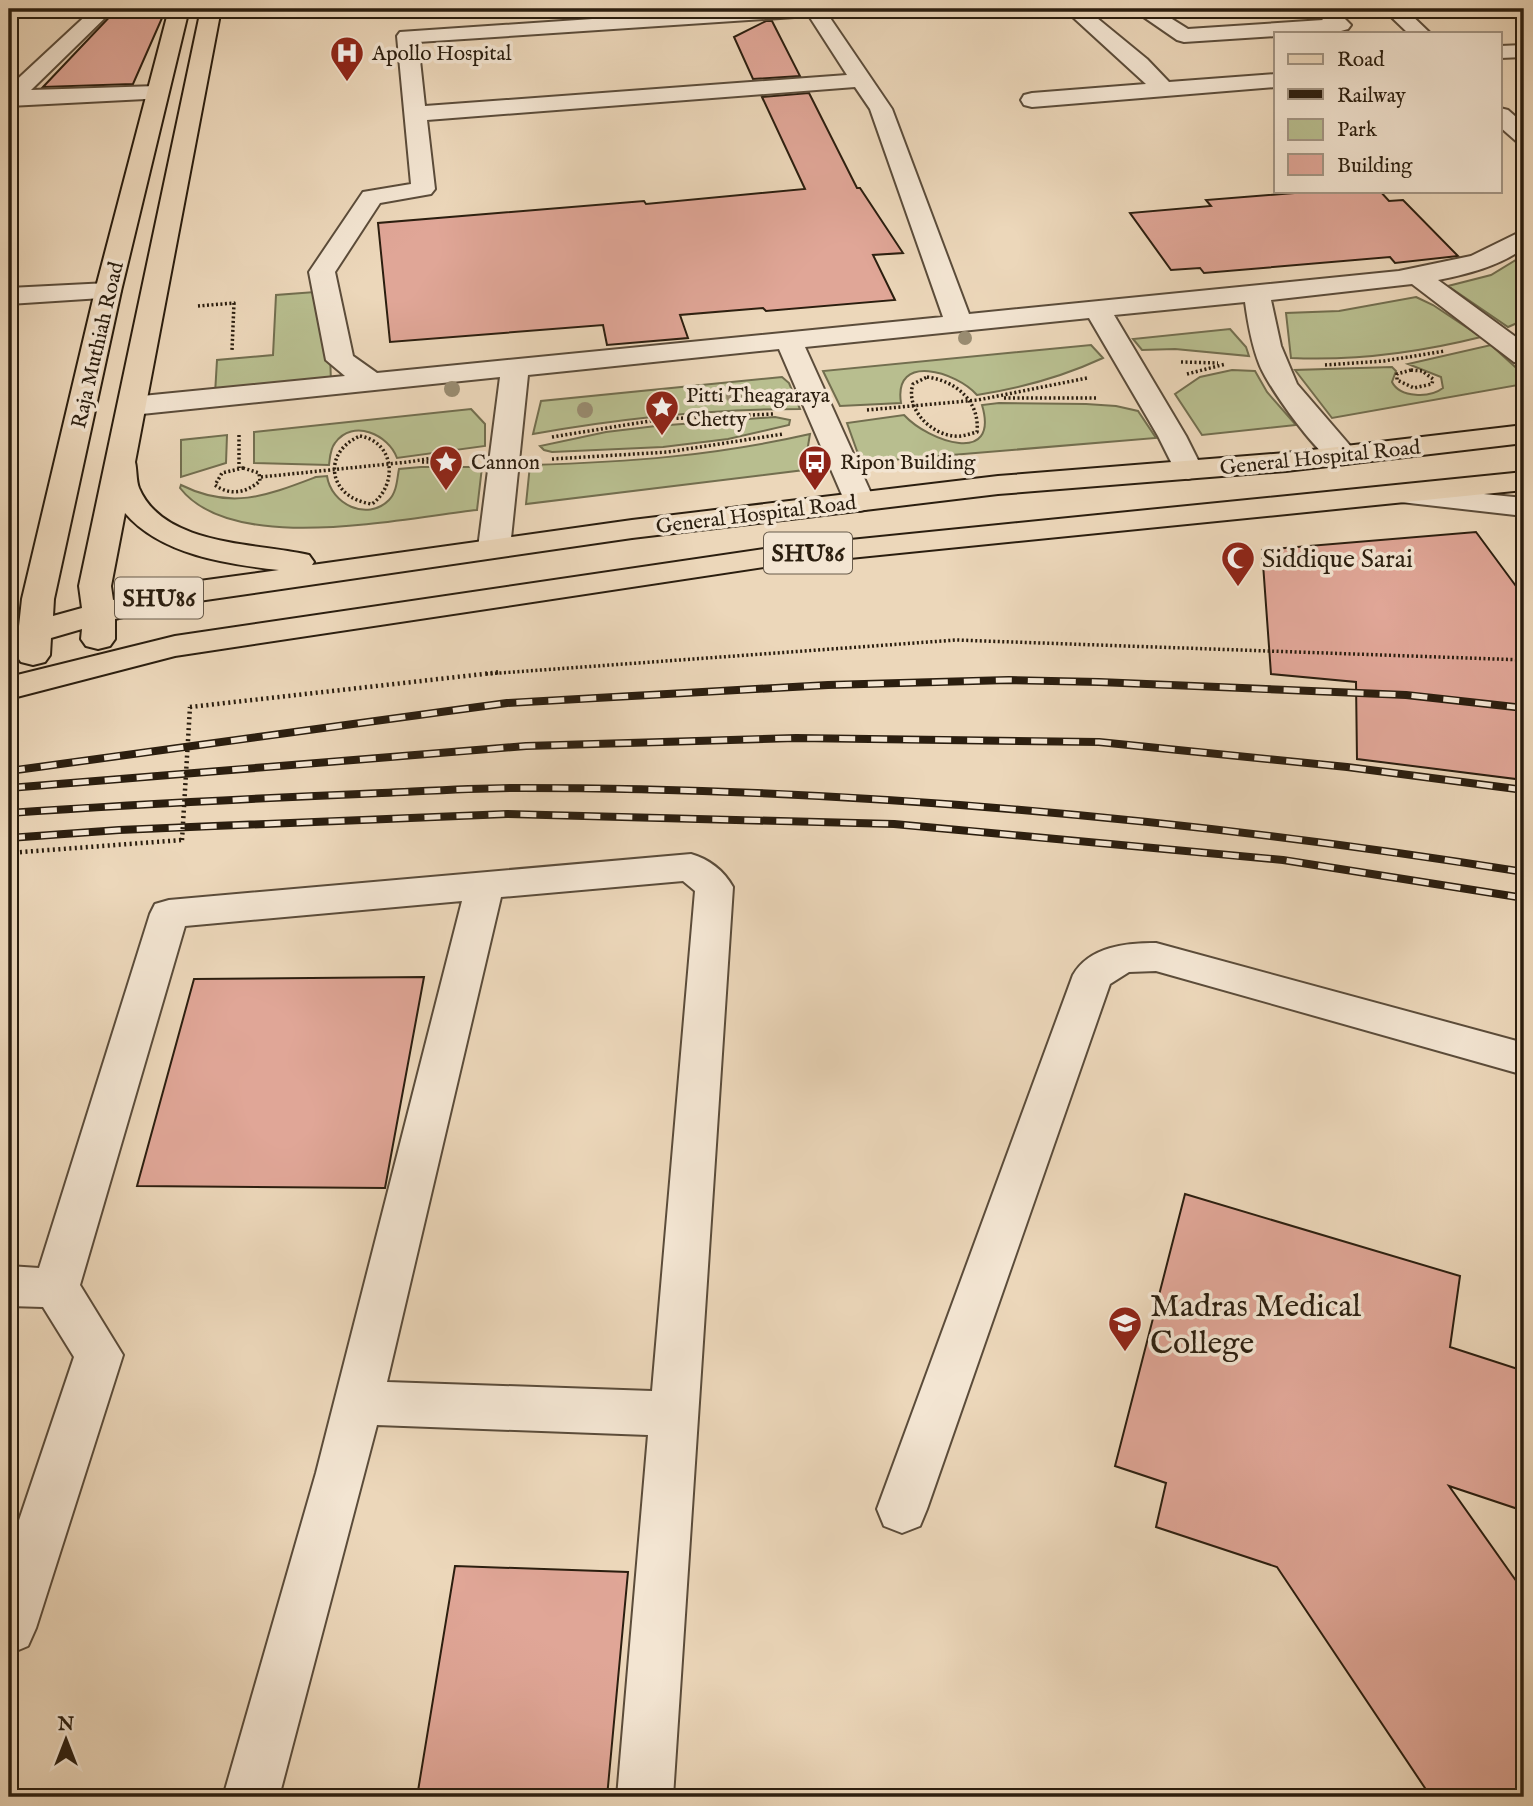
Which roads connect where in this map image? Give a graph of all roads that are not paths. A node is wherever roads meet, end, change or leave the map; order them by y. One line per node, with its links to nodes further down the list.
1 (104, 9): 20 (street)
2 (178, 9): 19 (main road, Raja Muthiah Road)
3 (211, 9): 36 (main road, Raja Muthiah Road)
4 (1074, 9): 15 (street)
5 (1142, 9): 9 (street)
6 (1323, 9): 8 (street)
7 (1394, 9): 11 (street)
8 (1346, 29): 10 (street)
9 (1274, 32)
10 (1277, 32)
11 (1419, 32)
12 (1524, 51): 13 (street)
13 (1502, 52)
14 (1166, 62): 15 (street)
15 (1139, 64): 18 (street)
16 (862, 80): 22 (street); 22 (street); 31 (street)
17 (1274, 80): 18 (street)
18 (1163, 89): 21 (street)
19 (157, 93): 20 (street); 27 (main road, Raja Muthiah Road)
20 (9, 98)
21 (1032, 100)
22 (415, 114): 35 (street)
23 (1502, 117): 24 (street)
24 (1524, 136)
25 (1524, 237): 26 (street)
26 (1417, 276): 28 (street); 33 (street)
27 (108, 290): 29 (street); 48 (main road, Raja Muthiah Road)
28 (1257, 293): 30 (street); 38 (street)
29 (9, 296)
30 (1098, 310): 31 (street); 40 (street)
31 (959, 323): 32 (street)
32 (789, 341): 34 (street); 43 (street)
33 (1524, 356)
34 (515, 368): 35 (street); 45 (street)
35 (371, 382): 36 (street)
36 (132, 406): 39 (main road, Raja Muthiah Road)
37 (1524, 434): 38 (main road, General Hospital Road / SHU86)
38 (1345, 456): 40 (main road, General Hospital Road / SHU86)
39 (121, 461): 46 (main road); 47 (main road, Raja Muthiah Road)
40 (1188, 470): 43 (main road, General Hospital Road / SHU86)
41 (1524, 481): 42 (main road, General Hospital Road / SHU86)
42 (1403, 495): 44 (street); 49 (main road, General Hospital Road / SHU86)
43 (860, 502): 45 (main road, General Hospital Road / SHU86)
44 (1524, 507)
45 (494, 548): 46 (main road, General Hospital Road / SHU86)
46 (389, 563): 47 (main road, General Hospital Road / SHU86)
47 (99, 613): 48 (main road, General Hospital Road / SHU86); 49 (main road, Raja Muthiah Road)
48 (22, 636): 50 (main road, Raja Muthiah Road)
49 (97, 664): 50 (main road, SHU86)
50 (19, 685)
51 (485, 886): 53 (street); 54 (street); 55 (street)
52 (1524, 1059): 56 (street)
53 (32, 1287): 57 (street)
54 (358, 1403): 55 (street); 58 (street)
55 (674, 1414): 59 (street)
56 (902, 1509)
57 (9, 1628)
58 (251, 1797)
59 (645, 1797)

